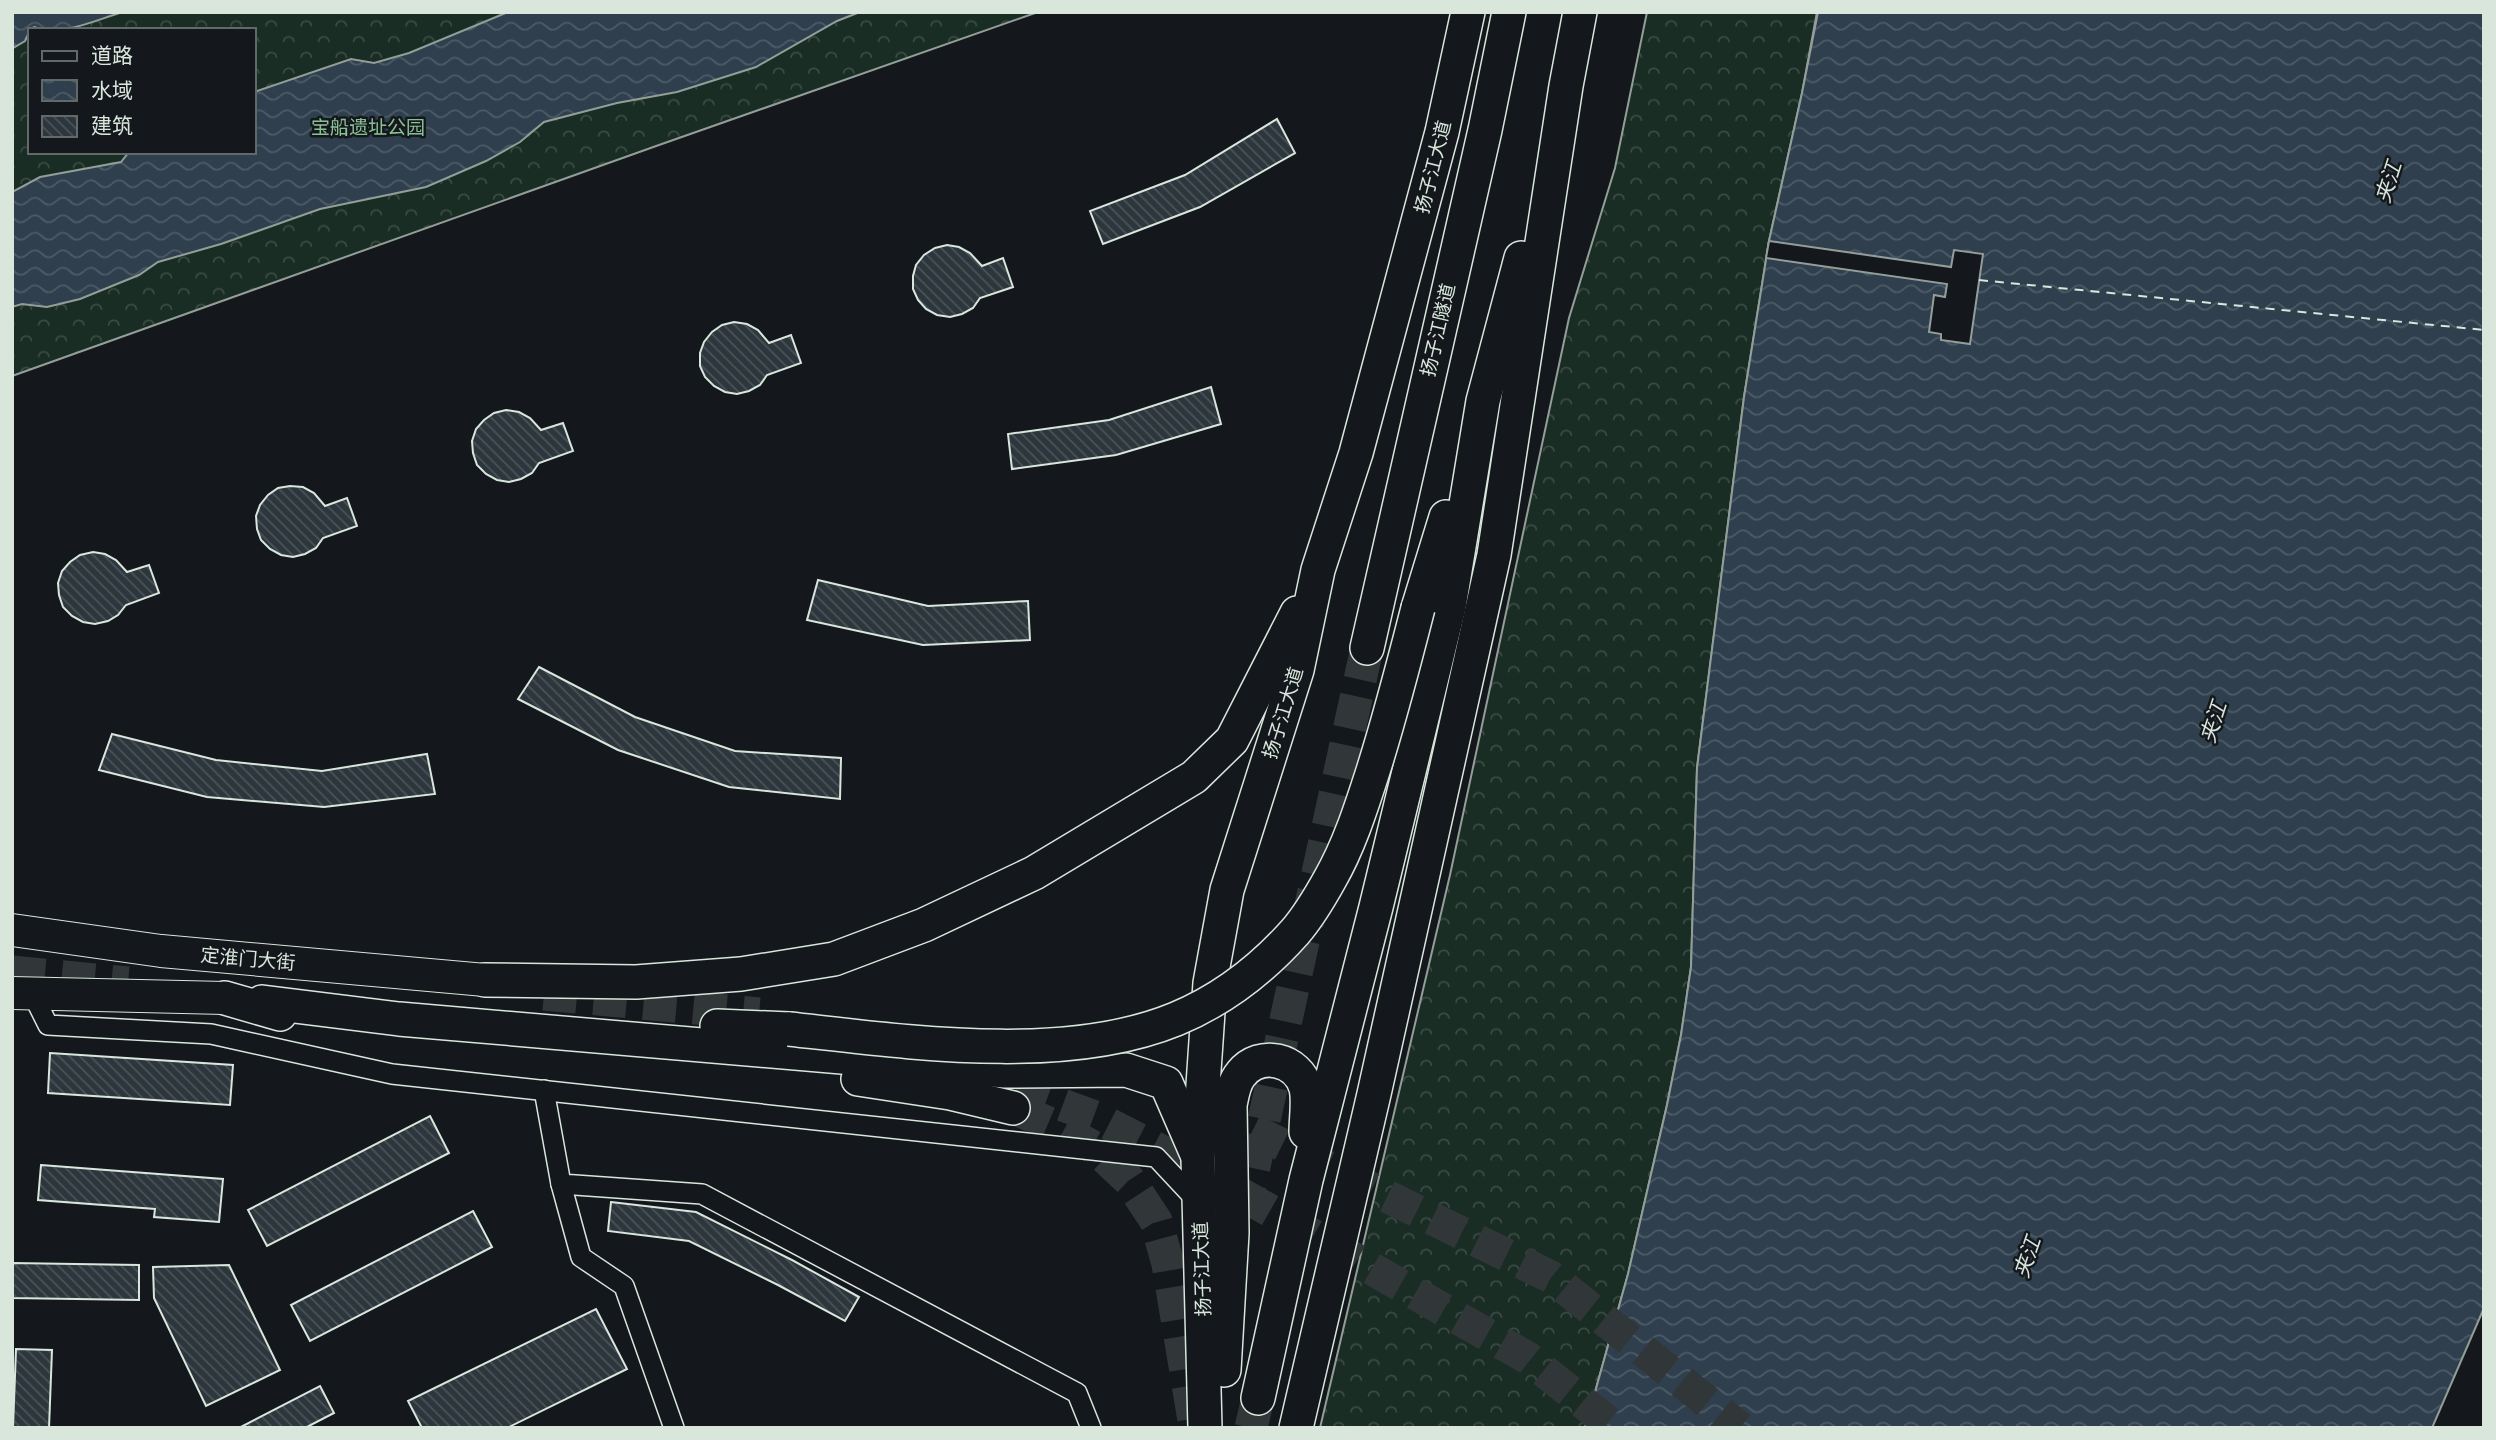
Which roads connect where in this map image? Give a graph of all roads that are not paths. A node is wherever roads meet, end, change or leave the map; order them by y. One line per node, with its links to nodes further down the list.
1 (1468, 12): 6 (highway, 扬子江大道)
2 (1509, 12): 7 (highway, 扬子江隧道)
3 (1580, 12): 4 (highway)
4 (1566, 86): 5 (highway); 24 (highway)
5 (1483, 401): 12 (highway, bridge); 16 (highway)
6 (1318, 570): 9 (highway); 15 (highway, 扬子江大道)
7 (1367, 648)
8 (12, 930): 9 (main road, 定淮门大街)
9 (485, 980)
10 (22, 993): 11 (main road); 13 (street)
11 (225, 998): 12 (highway); 14 (highway)
12 (262, 1002): 15 (highway)
13 (544, 1090): 17 (street); 18 (street)
14 (1013, 1108)
15 (1198, 1158): 18 (highway, 扬子江大道)
16 (1306, 1180): 19 (highway); 23 (highway)
17 (561, 1184): 20 (street); 21 (street)
18 (1199, 1203): 22 (highway, 扬子江大道)
19 (1258, 1398)
20 (674, 1428)
21 (1091, 1428)
22 (1205, 1428)
23 (1212, 1428)
24 (1296, 1428)

